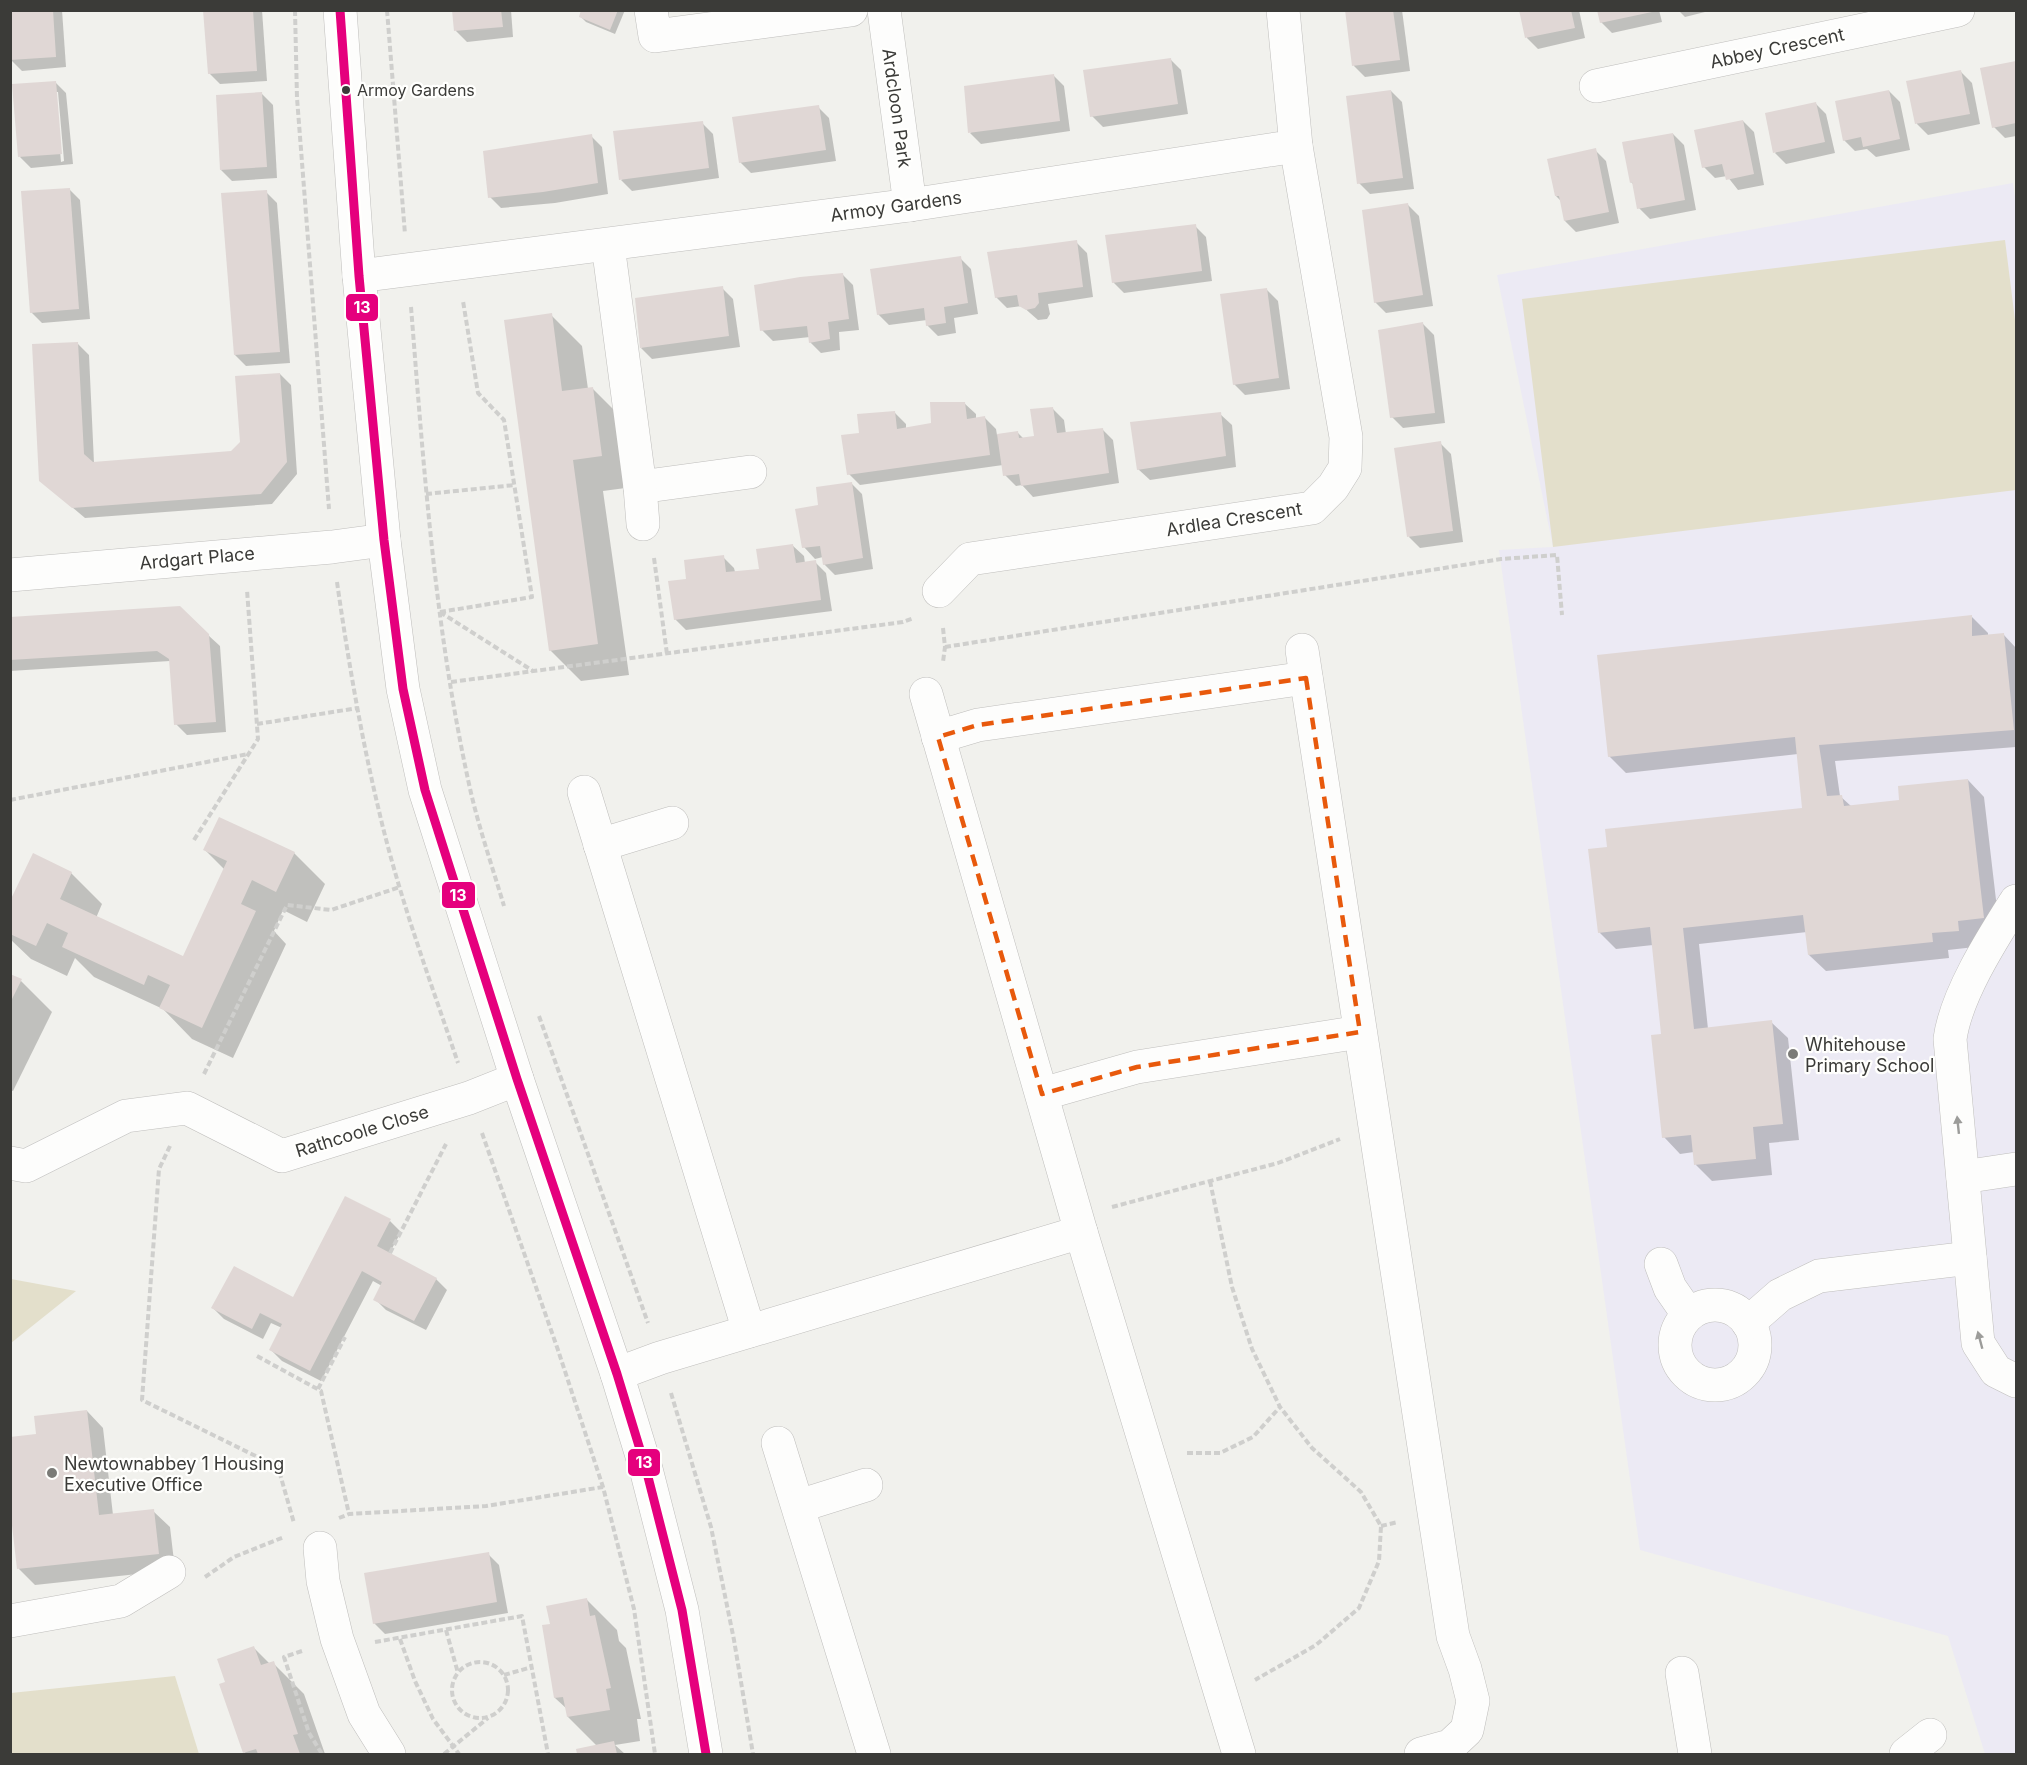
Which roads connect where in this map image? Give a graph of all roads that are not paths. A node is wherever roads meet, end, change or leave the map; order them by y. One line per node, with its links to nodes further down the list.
1 (340, 10): 11 (street)
2 (651, 10): 3 (street)
3 (851, 10)
4 (884, 10): 9 (street, Ardcloon Park)
5 (1284, 10): 8 (street)
6 (1958, 10): 7 (street, Abbey Crescent)
7 (1596, 86)
8 (1296, 146): 9 (street, Armoy Gardens); 17 (street, Ardlea Crescent)
9 (910, 205): 10 (street, Armoy Gardens)
10 (608, 245): 11 (street, Armoy Gardens); 13 (street)
11 (359, 276): 15 (street)
12 (750, 472): 13 (street)
13 (640, 487): 14 (street)
14 (644, 524)
15 (384, 540): 16 (street, Ardgart Place); 25 (street)
16 (10, 575)
17 (939, 591)
18 (926, 694): 19 (street)
19 (939, 737): 24 (street); 26 (street)
20 (584, 792): 22 (street)
21 (672, 823): 22 (street)
22 (600, 845): 35 (street)
23 (2011, 918): 29 (street, one-way to 23)
24 (1360, 1032): 26 (street); 49 (street)
25 (516, 1079): 27 (street, Rathcoole Close); 36 (street)
26 (1042, 1094): 30 (street)
27 (10, 1163)
28 (2016, 1169): 29 (street)
29 (1963, 1177): 31 (street)
30 (1079, 1224): 35 (street); 48 (street)
31 (1970, 1258): 34 (street); 37 (street, one-way to 31)
32 (1661, 1264): 33 (street)
33 (1688, 1314): 34 (street); 34 (street)
34 (1748, 1323)
35 (749, 1331): 36 (street)
36 (617, 1374): 46 (street)
37 (2016, 1381)
38 (778, 1443): 40 (street)
39 (866, 1485): 40 (street)
40 (799, 1506): 47 (street)
41 (308, 1540): 45 (street)
42 (183, 1577): 43 (street)
43 (10, 1621)
44 (1682, 1672): 50 (street)
45 (389, 1755)
46 (706, 1755)
47 (873, 1755)
48 (1239, 1755)
49 (1421, 1755)
50 (1695, 1755)

